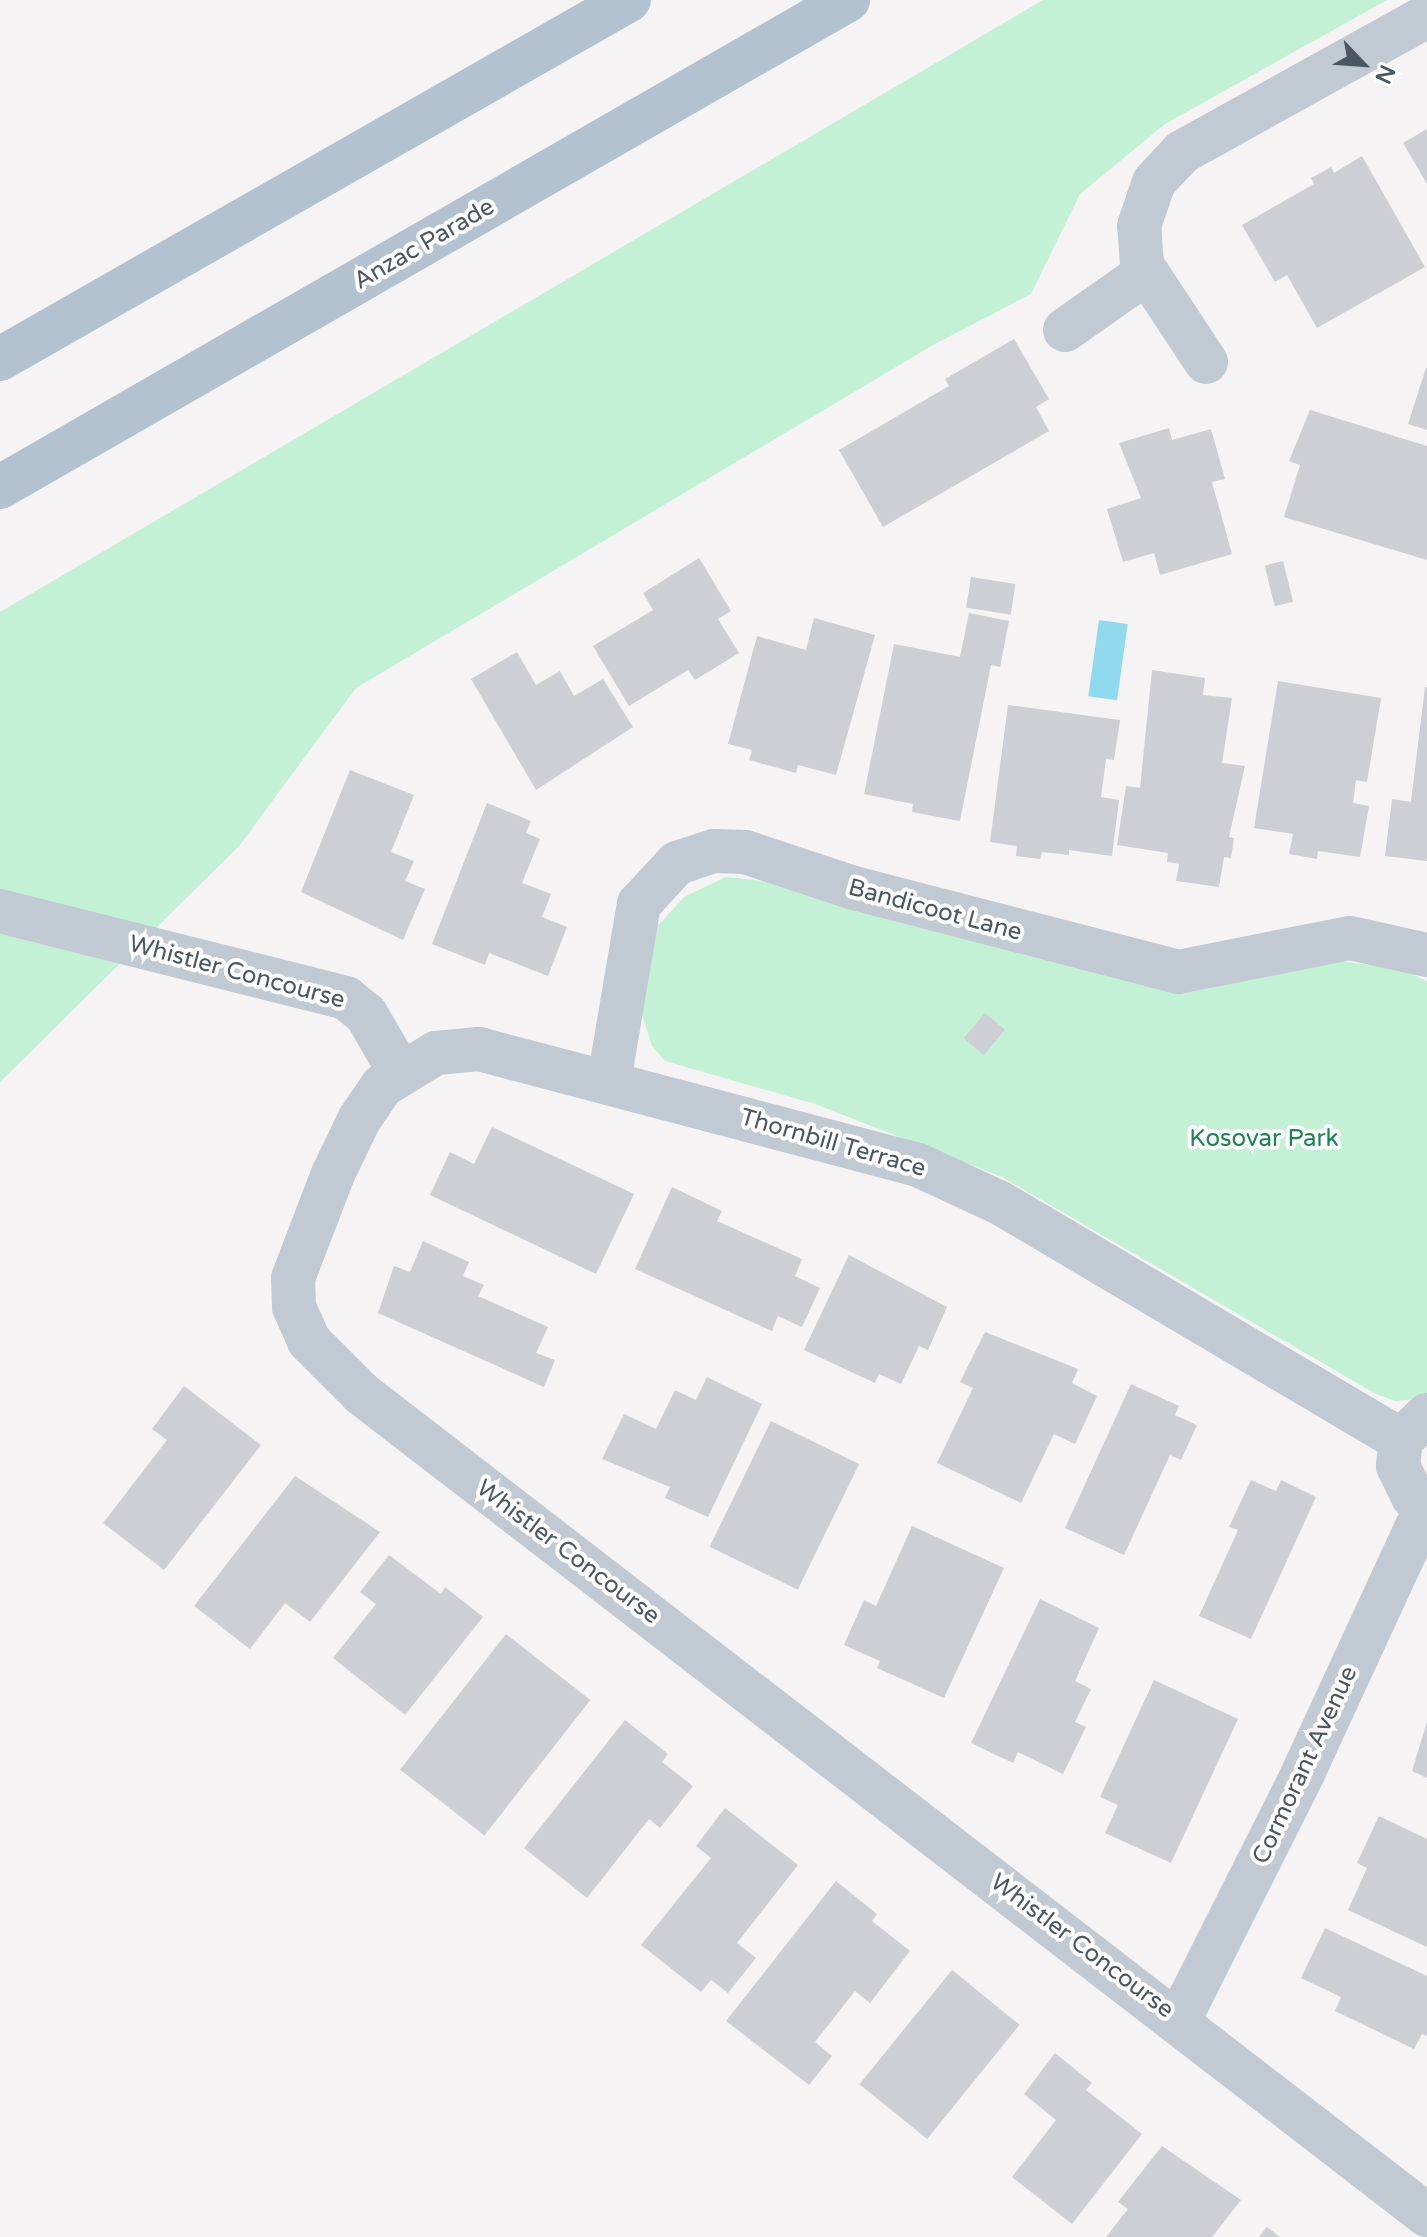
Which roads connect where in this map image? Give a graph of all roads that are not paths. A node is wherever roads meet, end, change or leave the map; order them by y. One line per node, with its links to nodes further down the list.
1 (629, 0): 6 (main road)
2 (848, 0): 8 (main road, Anzac Parade)
3 (1427, 16): 4 (street)
4 (1146, 273): 5 (street); 7 (street)
5 (1065, 330)
6 (0, 359)
7 (1206, 362)
8 (0, 487)
9 (0, 911): 11 (street, Whistler Concourse)
10 (1427, 955): 12 (street, Bandicoot Lane)
11 (399, 1071): 12 (street, Thornbill Terrace); 15 (street, Whistler Concourse)
12 (609, 1081): 13 (street, Thornbill Terrace)
13 (1414, 1428): 14 (street)
14 (1426, 1508): 15 (street, Cormorant Avenue)
15 (1179, 2020): 16 (street, Whistler Concourse)
16 (1427, 2215)

